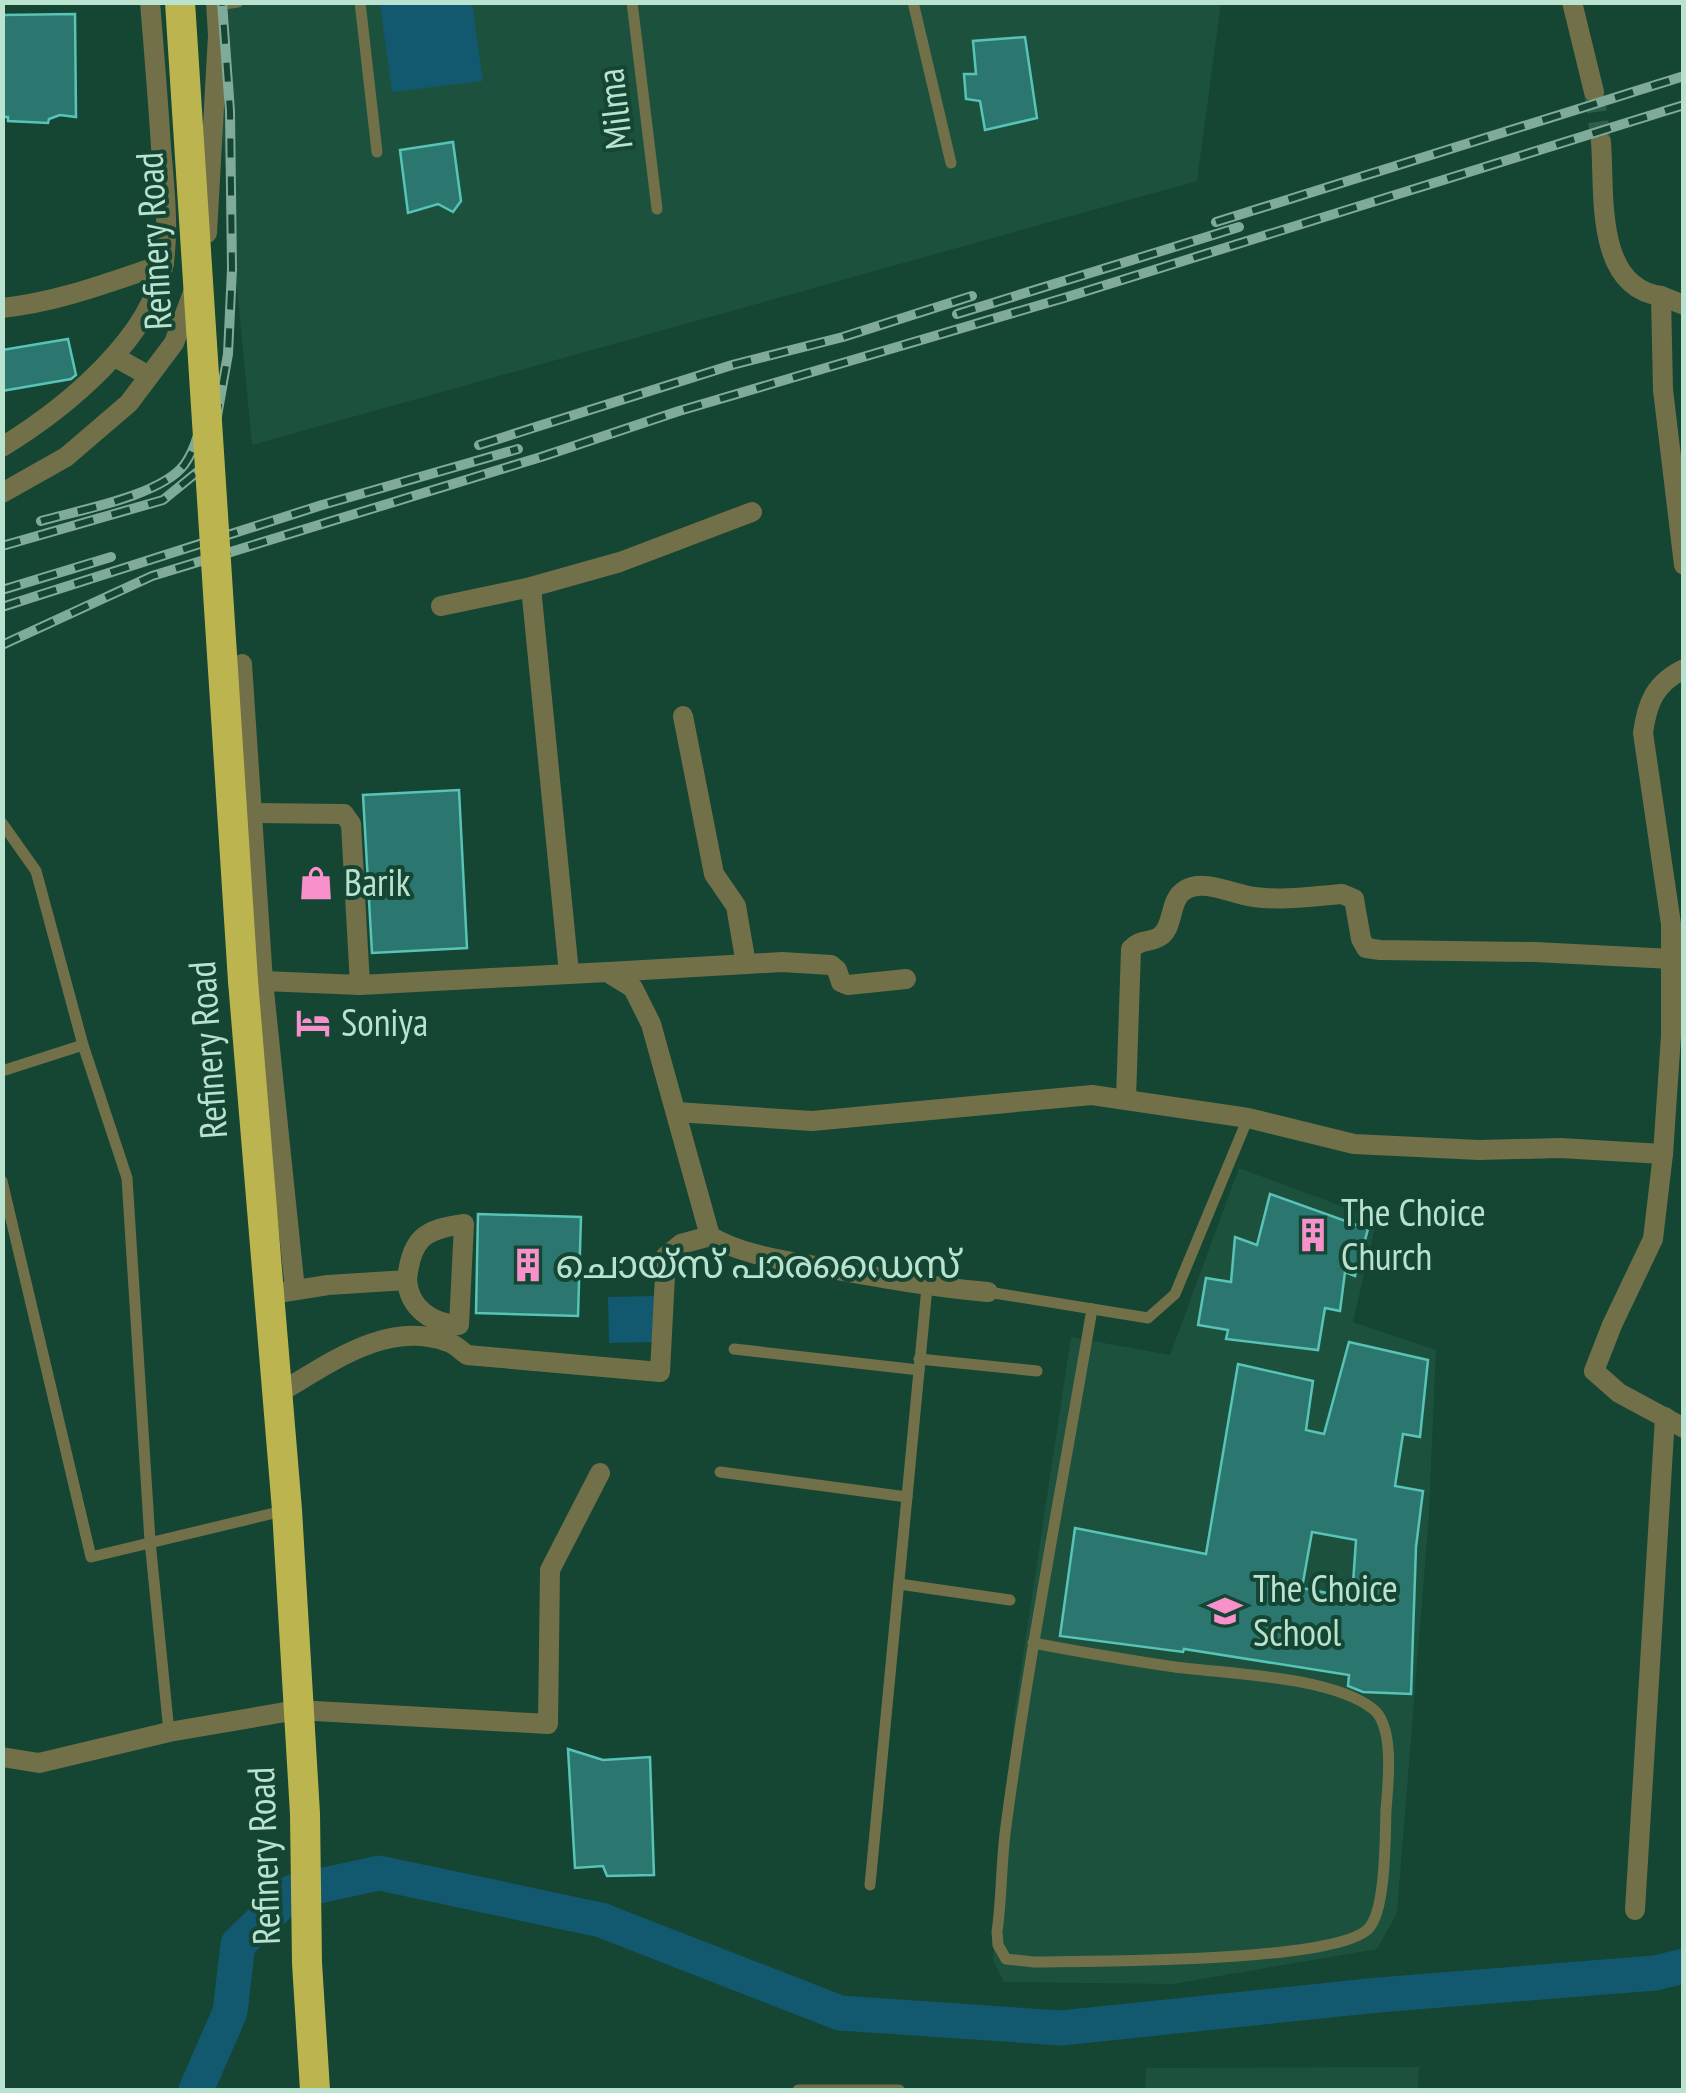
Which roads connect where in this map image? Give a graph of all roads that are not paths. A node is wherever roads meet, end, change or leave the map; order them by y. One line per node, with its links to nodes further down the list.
1 (150, 2): 13 (street)
2 (180, 2): 48 (highway, Refinery Road, bridge)
3 (360, 2): 10 (lane)
4 (632, 2): 12 (lane, Milma)
5 (912, 2): 11 (lane)
6 (1572, 2): 8 (street)
7 (224, 3): 18 (street)
8 (1594, 92)
9 (1602, 142): 14 (street)
10 (377, 152)
11 (951, 163)
12 (657, 209)
13 (164, 264): 16 (street); 17 (street)
14 (1661, 296): 15 (street); 22 (street)
15 (1684, 304)
16 (2, 308)
17 (115, 356): 18 (street); 19 (street)
18 (150, 376): 20 (street)
19 (2, 448)
20 (2, 493)
21 (752, 512): 23 (street)
22 (1684, 565)
23 (531, 587): 24 (street); 33 (street)
24 (440, 606)
25 (242, 664): 28 (street)
26 (1684, 670): 30 (street)
27 (683, 716): 31 (street)
28 (252, 813): 35 (street); 36 (street)
29 (2, 823): 37 (lane)
30 (1672, 958): 38 (street); 40 (street)
31 (746, 964): 32 (street); 34 (street)
32 (606, 972): 33 (street); 41 (street)
33 (569, 973): 36 (street)
34 (906, 978)
35 (263, 982): 36 (street); 48 (street)
36 (360, 985)
37 (83, 1045): 39 (lane); 60 (lane)
38 (1676, 1060): 43 (street)
39 (2, 1072)
40 (1126, 1099): 41 (street); 42 (street)
41 (676, 1112): 45 (street)
42 (1248, 1118): 43 (street); 50 (lane)
43 (1663, 1154): 55 (street)
44 (2, 1182): 60 (lane)
45 (710, 1236): 47 (street); 54 (street)
46 (407, 1280): 46 (street); 48 (street)
47 (927, 1286): 49 (street); 52 (lane)
48 (281, 1292): 54 (highway, Refinery Road)
49 (988, 1292): 50 (lane)
50 (1092, 1309): 63 (lane)
51 (734, 1349): 52 (lane)
52 (919, 1364): 53 (lane); 58 (lane)
53 (1037, 1371)
54 (277, 1394): 59 (highway, Refinery Road)
55 (1674, 1422): 68 (street)
56 (720, 1472): 58 (lane)
57 (600, 1473): 64 (street)
58 (907, 1497): 61 (lane)
59 (286, 1510): 60 (lane); 64 (highway, Refinery Road)
60 (150, 1542): 65 (lane)
61 (899, 1584): 62 (lane); 67 (lane)
62 (1010, 1600)
63 (1033, 1643): 63 (lane)
64 (298, 1718): 65 (street); 69 (highway, Refinery Road)
65 (169, 1732): 66 (street)
66 (2, 1757)
67 (870, 1884)
68 (1635, 1910)
69 (315, 2090)
70 (798, 2090): 71 (lane)
71 (899, 2090)

